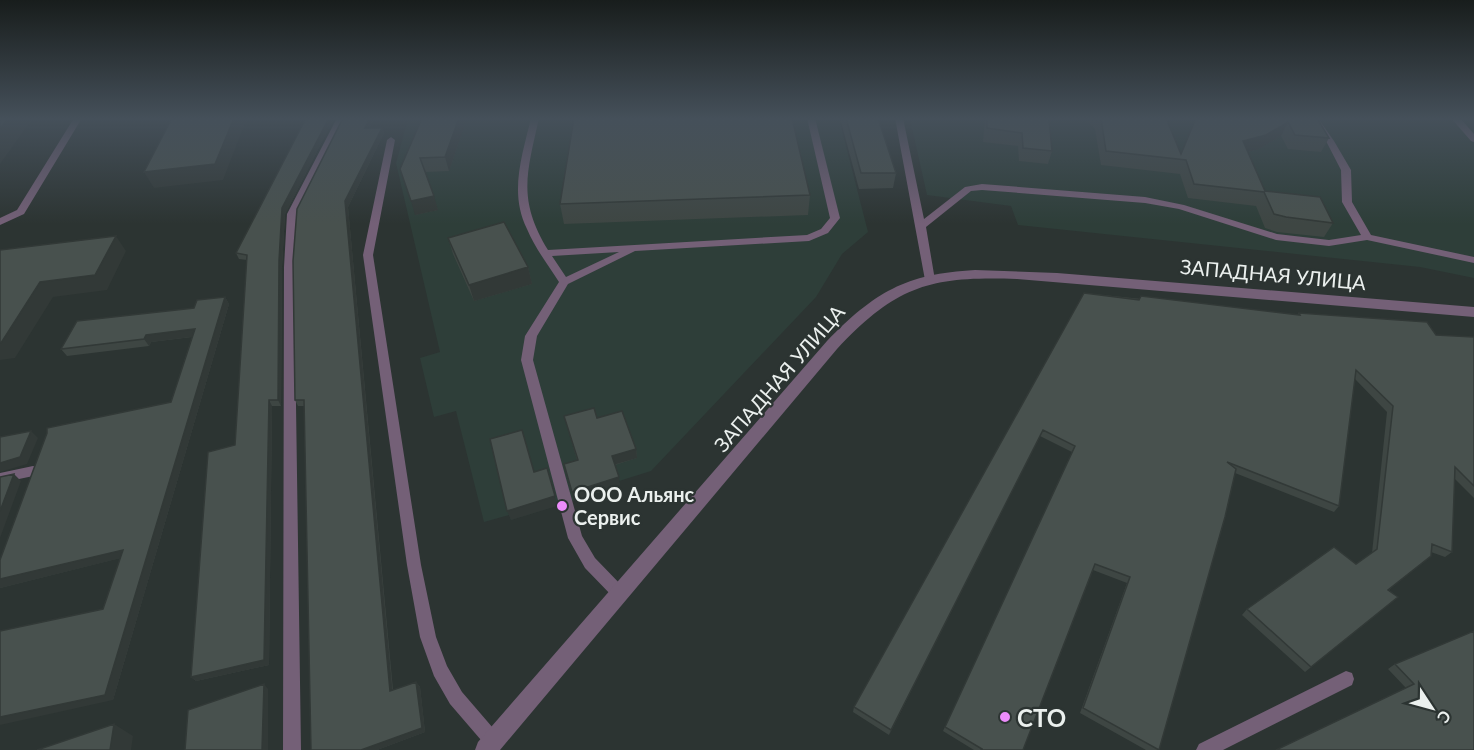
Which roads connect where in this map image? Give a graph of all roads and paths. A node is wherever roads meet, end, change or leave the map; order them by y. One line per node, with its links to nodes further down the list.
1 (57, 153): 8 (lane)
2 (323, 153): 22 (lane)
3 (389, 153): 21 (lane)
4 (528, 153): 12 (lane)
5 (819, 153): 11 (lane)
6 (906, 153): 9 (lane)
7 (1337, 153): 10 (lane)
8 (0, 222)
9 (921, 226): 10 (lane); 14 (lane)
10 (1366, 237): 13 (lane)
11 (637, 248): 12 (lane); 15 (lane)
12 (547, 253): 15 (lane)
13 (1474, 260)
14 (930, 280): 16 (street, ЗАПАДНАЯ УЛИЦА); 19 (street, ЗАПАДНАЯ УЛИЦА)
15 (564, 282): 19 (lane)
16 (1474, 312)
17 (0, 478): 18 (lane)
18 (26, 491)
19 (620, 594): 21 (street, ЗАПАДНАЯ УЛИЦА)
20 (1346, 679): 23 (lane)
21 (490, 746)
22 (292, 750)
23 (1204, 750)

